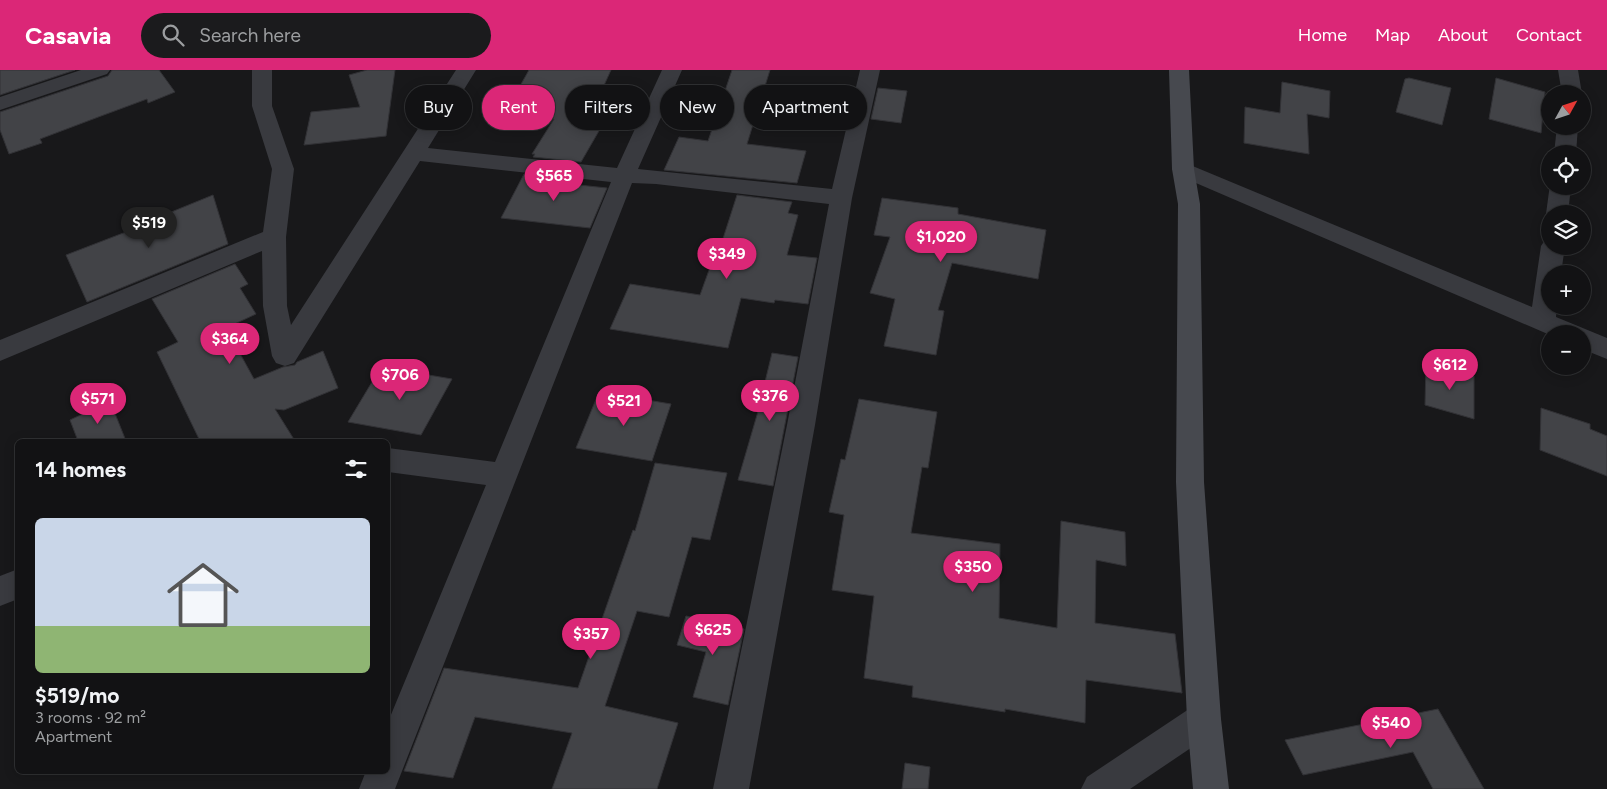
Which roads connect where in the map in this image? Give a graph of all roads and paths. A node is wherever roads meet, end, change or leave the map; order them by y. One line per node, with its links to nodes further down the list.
1 (100, 70): 9 (street)
2 (262, 70): 14 (street)
3 (466, 70): 10 (street)
4 (672, 70): 12 (street)
5 (870, 70): 13 (street)
6 (1179, 70): 11 (street)
7 (1568, 70): 8 (street)
8 (1570, 85)
9 (0, 104)
10 (413, 154): 12 (street); 14 (street)
11 (1183, 169): 16 (street); 25 (street)
12 (624, 176): 13 (street); 22 (street)
13 (842, 198): 29 (street)
14 (274, 237): 20 (street)
15 (1551, 255): 16 (street)
16 (1543, 321): 17 (street)
17 (1552, 325)
18 (1591, 342): 19 (street)
19 (1607, 349)
20 (0, 351)
21 (390, 460): 22 (street)
22 (504, 475): 26 (street)
23 (15, 584): 24 (street)
24 (0, 592)
25 (1204, 719): 30 (street); 31 (street)
26 (390, 758)
27 (383, 774): 28 (street)
28 (377, 789)
29 (731, 789)
30 (1099, 789)
31 (1211, 789)

